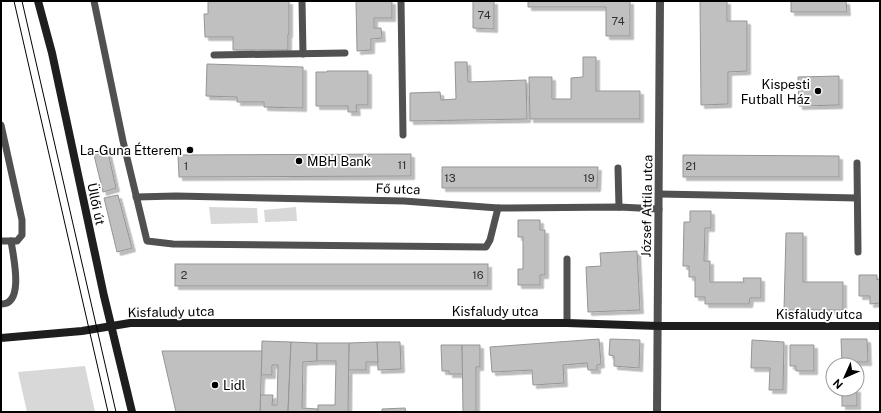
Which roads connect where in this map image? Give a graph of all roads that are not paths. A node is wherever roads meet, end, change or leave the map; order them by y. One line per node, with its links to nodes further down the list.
1 (38, 1): 26 (street, Üllői út)
2 (94, 1): 15 (lane)
3 (302, 1): 7 (lane)
4 (402, 1): 10 (lane)
5 (660, 1): 14 (street, József Attila utca)
6 (345, 53): 7 (lane)
7 (303, 54): 8 (lane)
8 (214, 55)
9 (1, 125): 11 (lane)
10 (403, 135)
11 (3, 141): 21 (lane)
12 (857, 163): 16 (lane)
13 (618, 168): 17 (lane)
14 (659, 194): 16 (lane); 19 (street, József Attila utca)
15 (136, 197): 18 (lane, Fő utca); 18 (lane)
16 (857, 198): 22 (lane)
17 (619, 207): 18 (lane, Fő utca); 19 (lane, Fő utca)
18 (498, 208)
19 (659, 209): 27 (street, József Attila utca)
20 (1, 241): 21 (lane)
21 (11, 241): 24 (lane)
22 (858, 252)
23 (566, 259): 25 (lane)
24 (1, 304)
25 (567, 323): 26 (street, Kisfaludy utca); 27 (street, Kisfaludy utca)
26 (111, 326): 29 (street, Kisfaludy utca); 30 (street, Üllői út)
27 (658, 326): 28 (street, Kisfaludy utca); 31 (street, József Attila utca)
28 (880, 326)
29 (1, 338)
30 (132, 412)
31 (657, 412)

